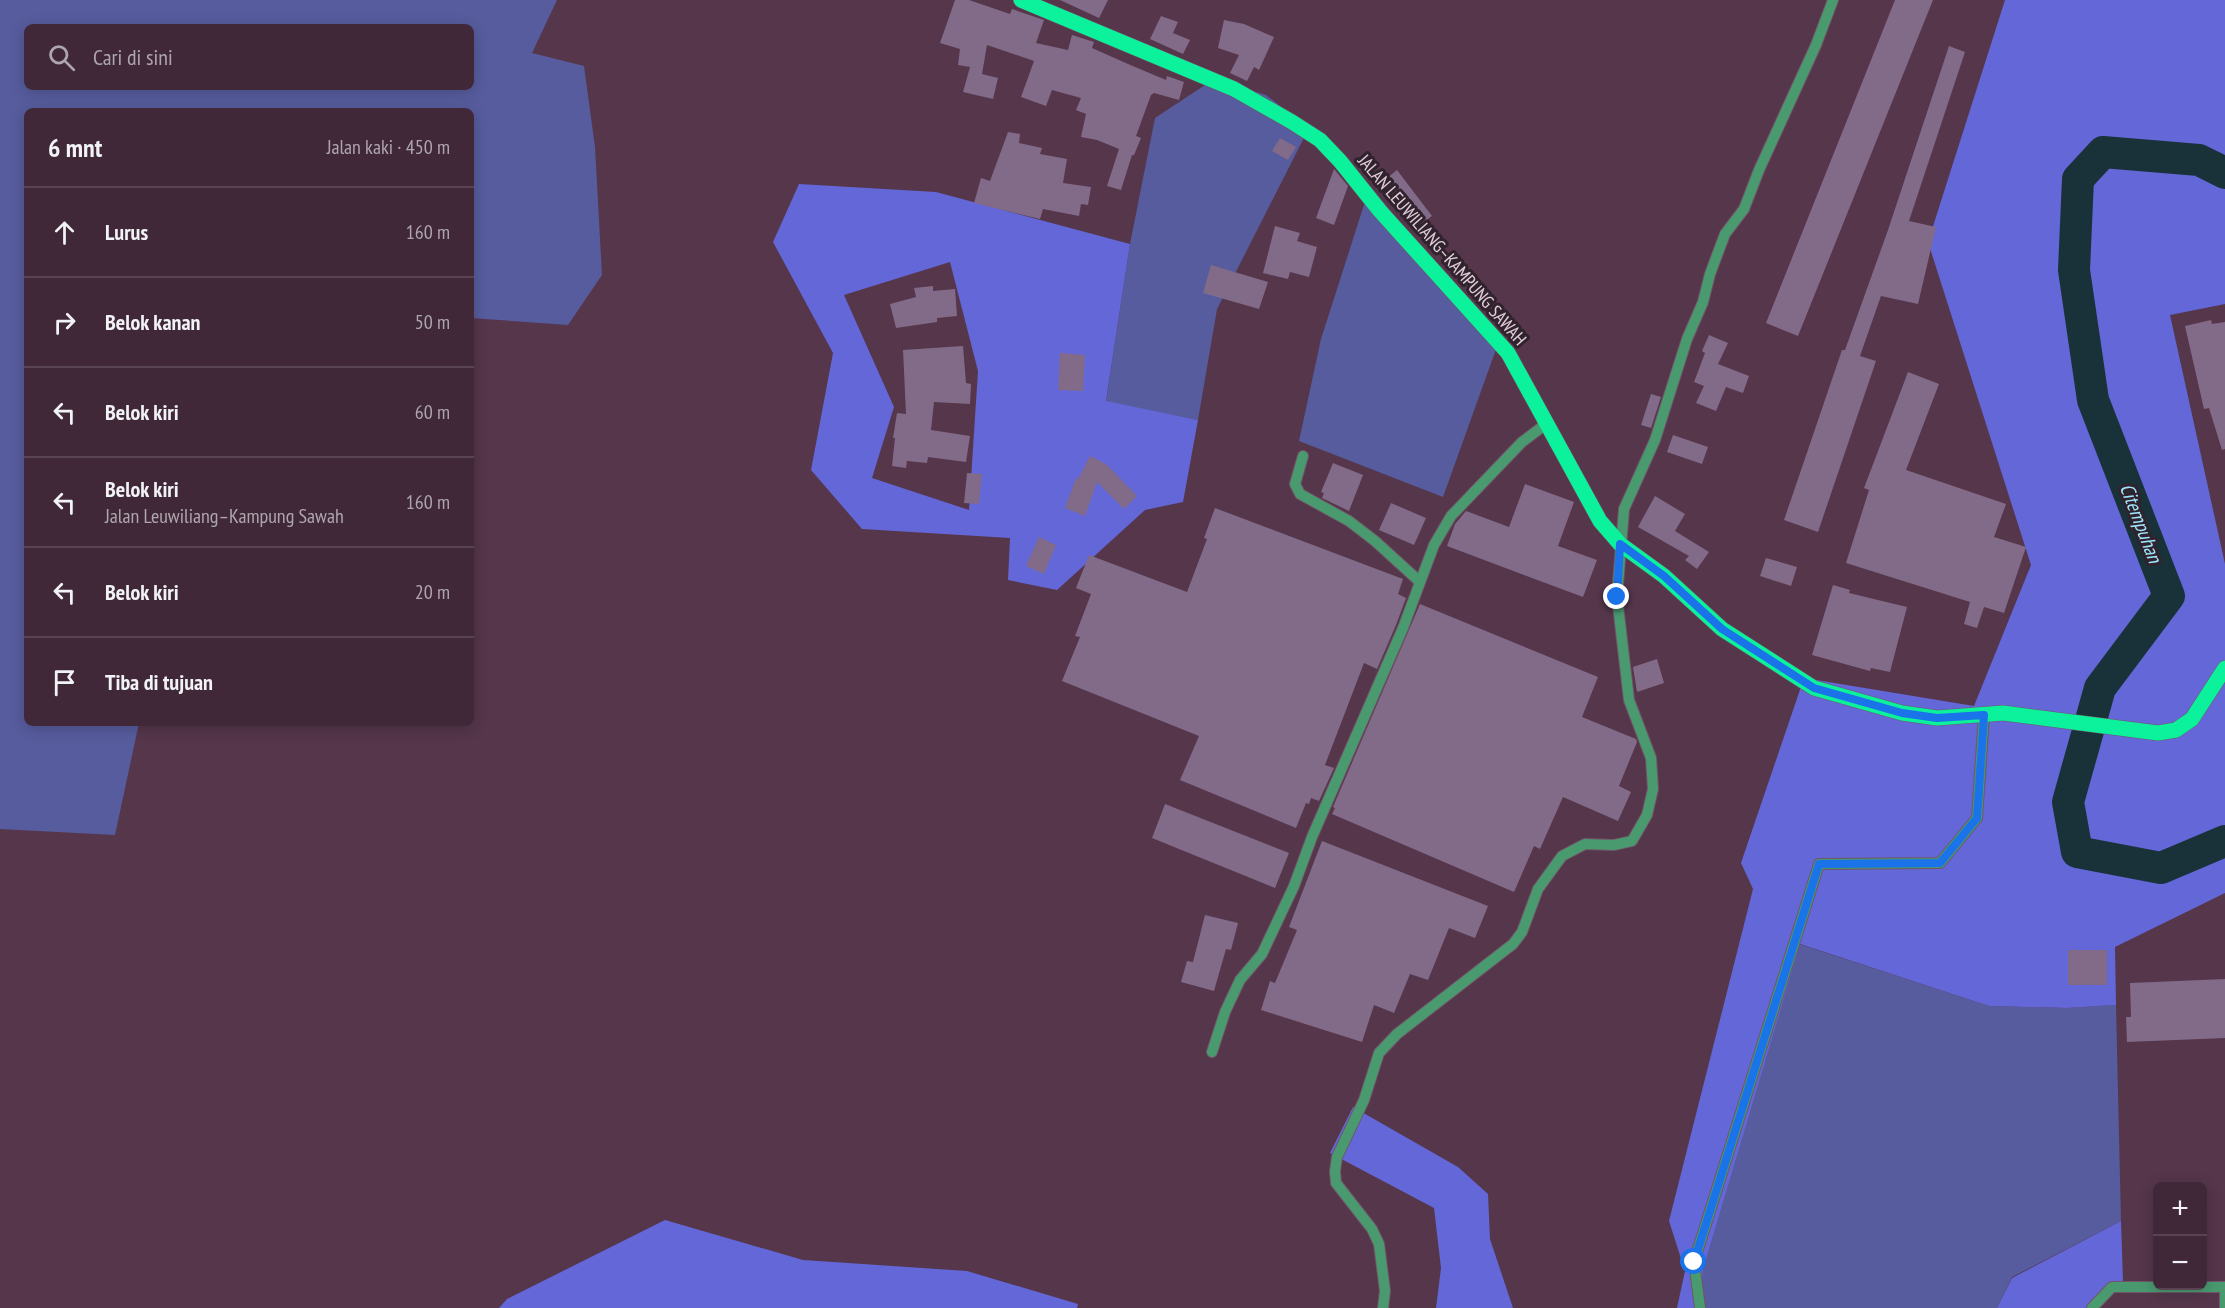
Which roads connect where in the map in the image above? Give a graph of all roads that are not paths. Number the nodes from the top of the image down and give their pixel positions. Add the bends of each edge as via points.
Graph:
1 (1021, 0) edge
2 (1833, 0) edge
3 (1546, 424) junction
4 (1303, 456) dead end
5 (1620, 544) junction
6 (1420, 582) junction
7 (2225, 668) edge
8 (1984, 715) junction
9 (1212, 1052) dead end
10 (2225, 1287) edge
11 (1383, 1308) edge
12 (1700, 1308) edge
13 (2092, 1308) edge
14 (2224, 1308) edge

1 - 3 main road, JALAN LEUWILIANG–KAMPUNG SAWAH via 1234,89 1320,141 1508,353
2 - 5 street via 1744,209 1725,234 1655,440 1624,509
3 - 5 main road, JALAN LEUWILIANG–KAMPUNG SAWAH via 1600,521
3 - 6 street via 1522,442 1451,516 1434,545
4 - 6 street via 1295,484 1300,494 1349,521
5 - 8 main road, JALAN LEUWILIANG–KAMPUNG SAWAH via 1664,576 1722,629 1814,688 1902,713 1937,718
5 - 11 street via 1617,597 1629,700 1651,758 1653,789 1647,815 1632,841 1585,844 1562,856 1538,889 1522,932 1513,944 1397,1034 1379,1053 1364,1100 1337,1157 1335,1171 1336,1183 1379,1244 1385,1291
6 - 9 street via 1294,886 1262,954 1240,980
7 - 8 main road, JALAN LEUWILIANG–KAMPUNG SAWAH via 2192,719 2176,730 2158,733 2003,713
8 - 12 street via 1977,818 1940,863 1819,864 1694,1262
10 - 13 street via 2112,1287
10 - 14 street

